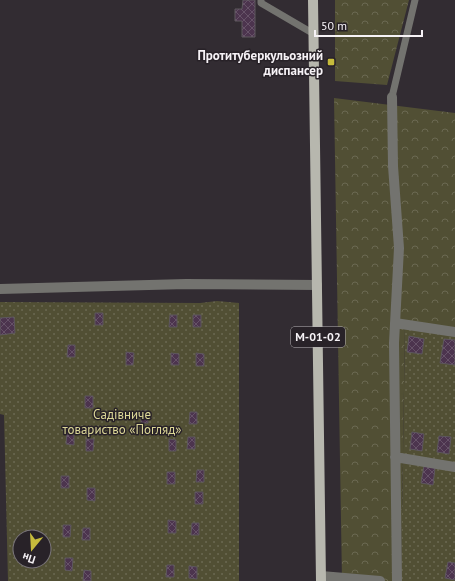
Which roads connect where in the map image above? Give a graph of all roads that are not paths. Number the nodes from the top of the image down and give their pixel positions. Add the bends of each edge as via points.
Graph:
1 (261, 0) edge
2 (313, 0) edge
3 (415, 0) edge
4 (314, 34) junction
5 (392, 97) joint
6 (317, 285) junction
7 (0, 289) edge
8 (395, 323) junction
9 (455, 332) edge
10 (395, 457) junction
11 (455, 467) edge
12 (321, 578) edge
13 (380, 581) edge
14 (397, 581) edge

1 - 4 lane via 261,3
2 - 4 main road, М-01-02
3 - 5 lane
4 - 6 main road, М-01-02
5 - 8 street via 393,166 399,248
6 - 7 street via 186,284
6 - 12 main road, М-01-02
8 - 9 street
8 - 10 street
10 - 11 street
10 - 14 street
12 - 13 street

